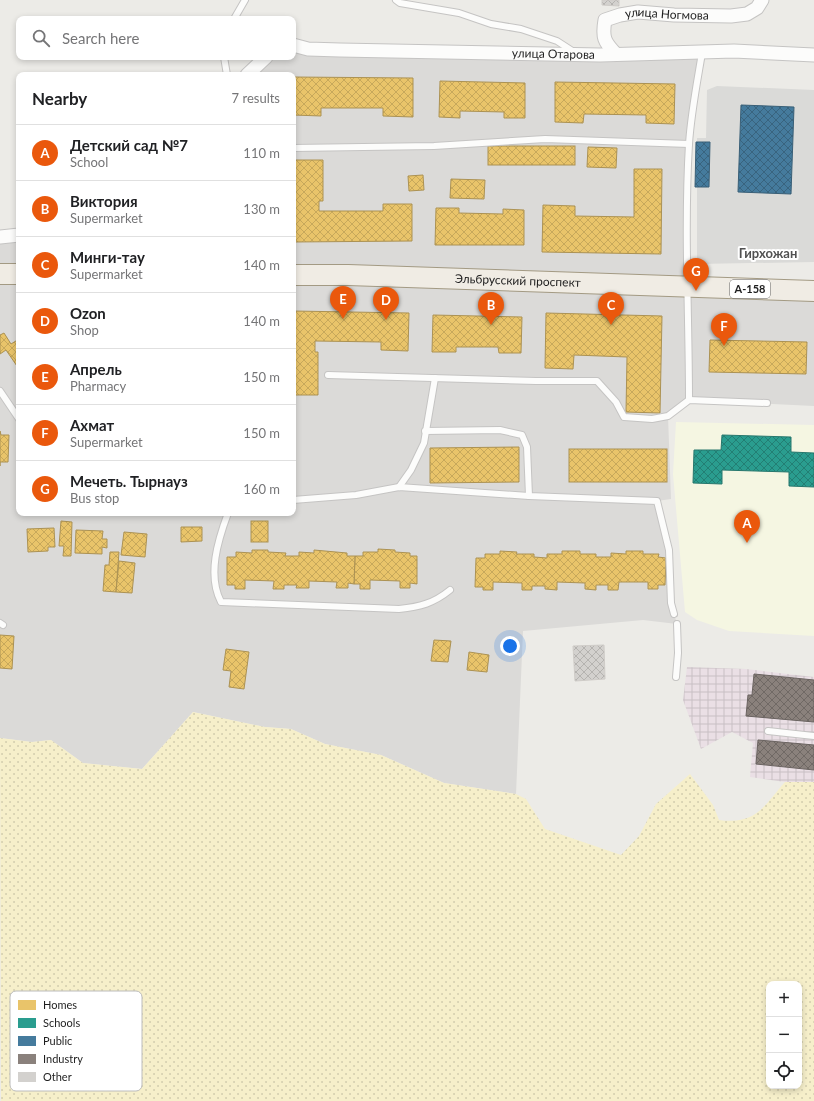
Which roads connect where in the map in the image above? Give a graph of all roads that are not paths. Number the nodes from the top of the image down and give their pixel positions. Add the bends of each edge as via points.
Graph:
1 (245, 0) edge
2 (396, 0) edge
3 (762, 0) edge
4 (236, 16) edge
5 (296, 46) edge
6 (702, 53) junction
7 (616, 54) junction
8 (579, 55) junction
9 (814, 55) edge
10 (225, 60) edge
11 (263, 60) edge
12 (227, 72) edge
13 (250, 72) edge
14 (689, 144) junction
15 (296, 148) edge
16 (16, 236) edge
17 (0, 237) edge
18 (0, 274) edge
19 (16, 274) edge
20 (296, 274) edge
21 (687, 287) junction
22 (814, 291) edge
23 (328, 375) dead end
24 (435, 378) junction
25 (0, 391) edge
26 (689, 400) junction
27 (767, 403) dead end
28 (16, 415) edge
29 (425, 431) junction
30 (399, 487) junction
31 (529, 496) junction
32 (296, 500) edge
33 (227, 516) edge
34 (450, 590) dead end
35 (674, 614) dead end
36 (677, 624) dead end
37 (676, 677) dead end
38 (768, 731) dead end
39 (814, 736) edge

1 - 4 lane
2 - 8 lane via 400,3 459,12 492,24 521,29 557,41
3 - 7 street, улица Ногмова via 757,8 747,14 638,12 606,20 603,34 608,46
5 - 8 street, улица Отарова via 308,49
6 - 7 street, улица Отарова
6 - 9 street, улица Отарова via 734,51
6 - 14 lane
7 - 8 street, улица Отарова
10 - 12 lane
11 - 13 street
14 - 15 lane via 545,139 434,146
14 - 21 lane
16 - 17 street
18 - 19 main road
20 - 21 main road, Эльбрусский проспект / А-158
21 - 22 main road, Эльбрусский проспект / А-158
21 - 26 lane
23 - 24 lane
24 - 26 lane via 597,381 616,402 624,417 652,419 668,416
24 - 29 lane
25 - 28 lane
26 - 27 lane
29 - 30 lane via 424,443 411,470
29 - 31 lane via 500,430 522,435 528,447
30 - 31 lane
30 - 32 lane via 356,495
31 - 35 lane via 657,501 669,550 671,603
33 - 34 lane via 216,551 215,592 221,602 399,609 421,607 439,599
36 - 37 lane
38 - 39 lane

